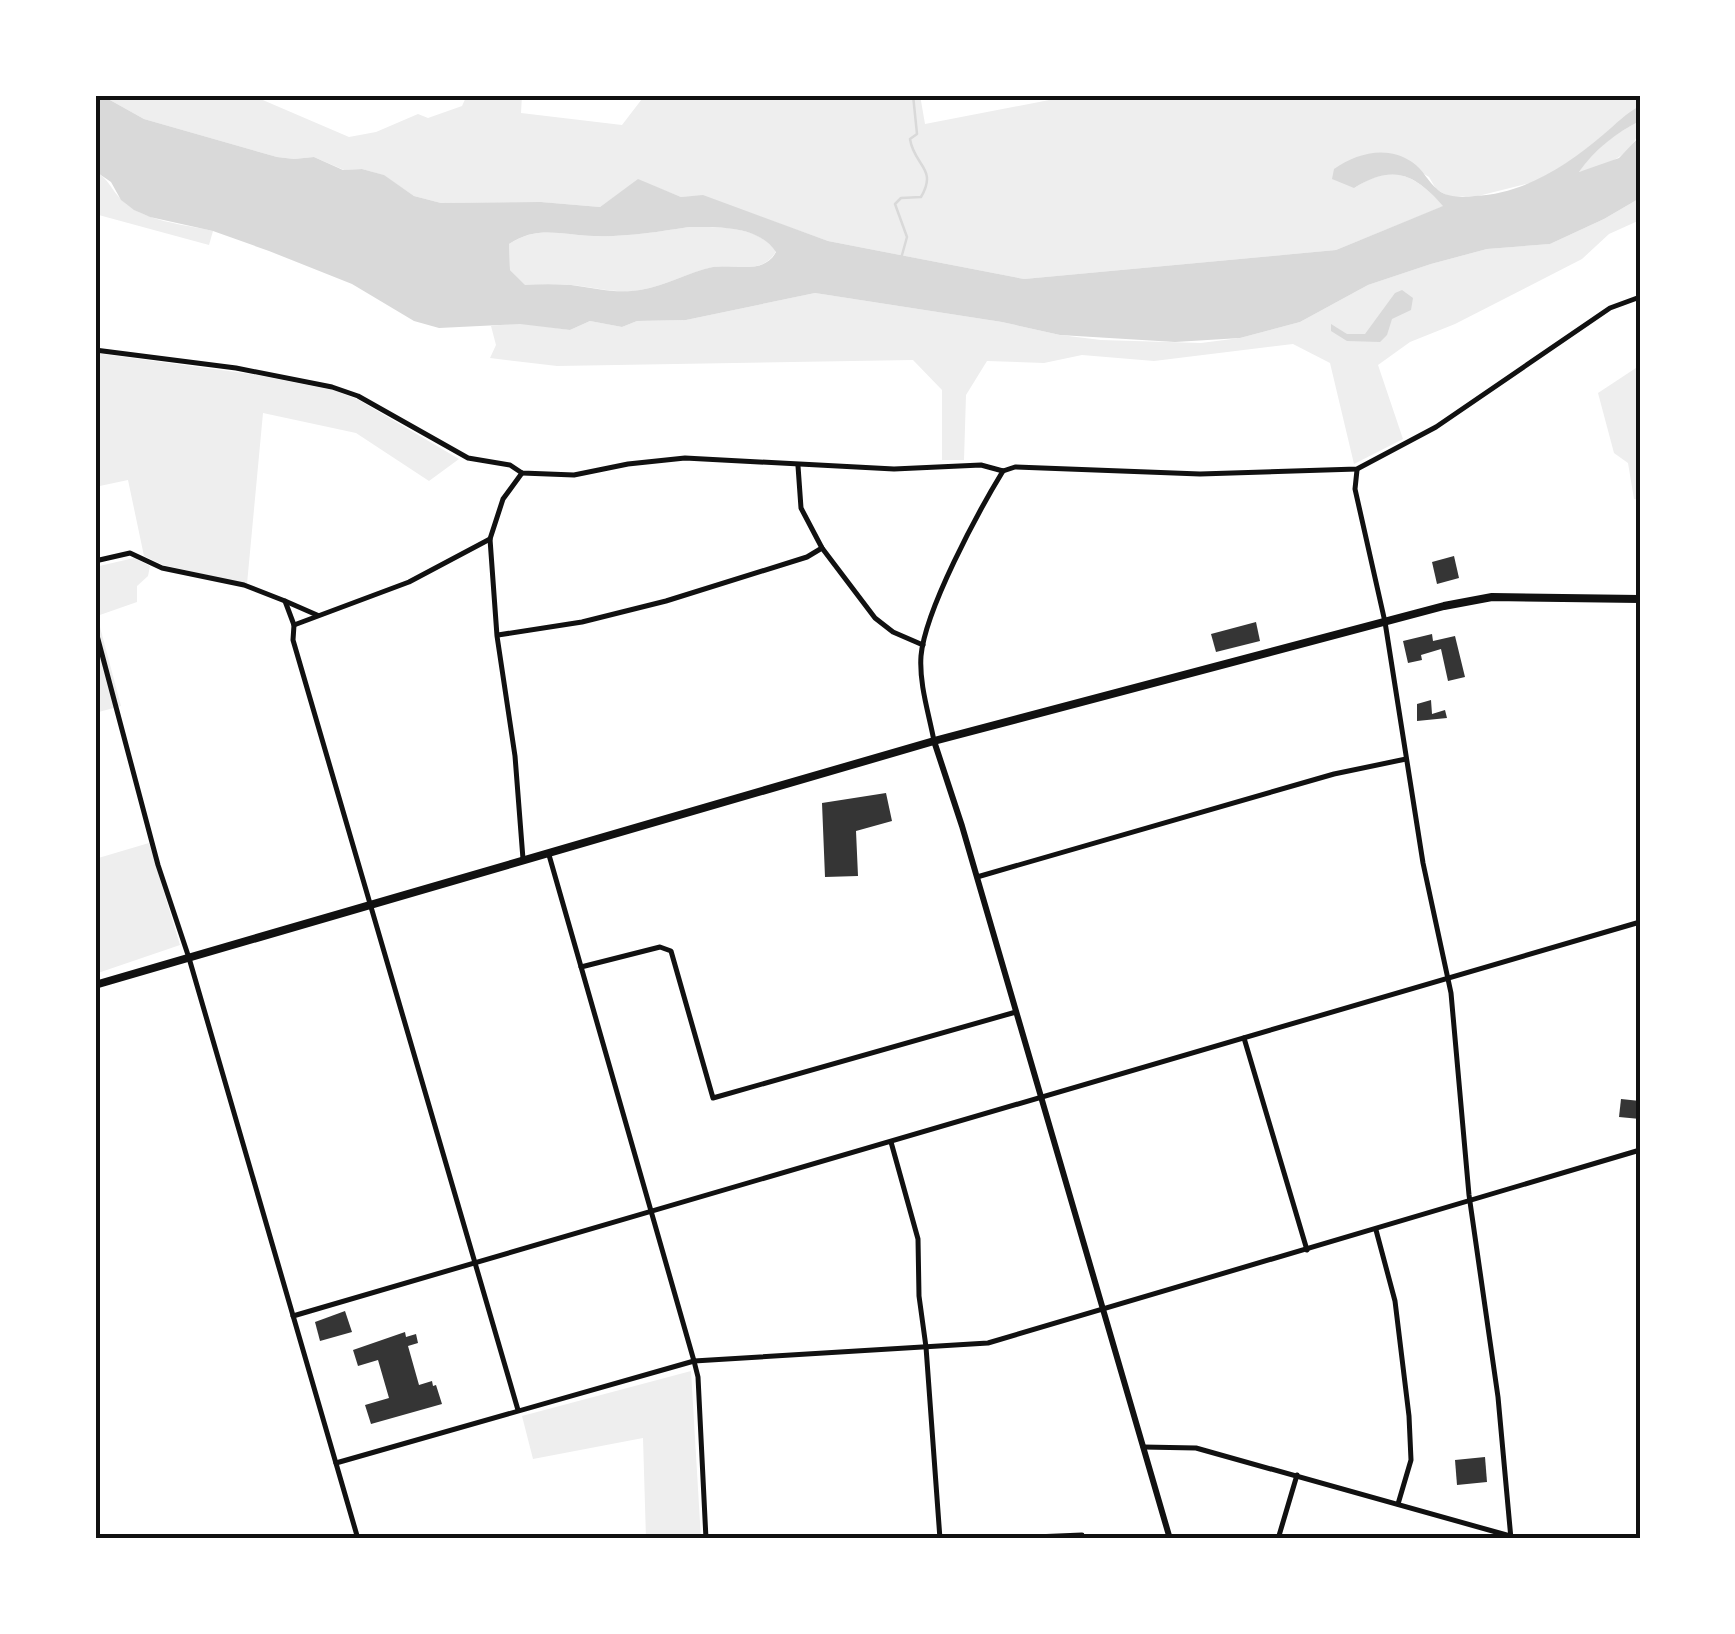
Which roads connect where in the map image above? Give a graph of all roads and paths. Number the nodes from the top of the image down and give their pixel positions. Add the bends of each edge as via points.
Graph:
1 (1640, 297) edge
2 (95, 350) edge
3 (798, 466) junction
4 (1357, 469) junction
5 (1003, 471) junction
6 (522, 472) junction
7 (490, 539) junction
8 (822, 548) junction
9 (95, 561) edge
10 (1640, 599) edge
11 (284, 602) junction
12 (317, 615) junction
13 (1385, 622) junction
14 (294, 625) junction
15 (95, 628) edge
16 (497, 636) junction
17 (923, 645) junction
18 (934, 741) junction
19 (1406, 759) junction
20 (548, 855) junction
21 (523, 862) junction
22 (977, 878) junction
23 (372, 905) junction
24 (1640, 922) edge
25 (189, 958) junction
26 (582, 967) junction
27 (1448, 978) junction
28 (95, 986) edge
29 (1016, 1012) junction
30 (1244, 1038) junction
31 (1040, 1098) junction
32 (892, 1142) junction
33 (1640, 1150) edge
34 (1471, 1202) junction
35 (652, 1211) junction
36 (1376, 1230) junction
37 (1308, 1250) junction
38 (474, 1263) junction
39 (1103, 1309) junction
40 (293, 1316) junction
41 (926, 1347) junction
42 (694, 1361) junction
43 (518, 1410) junction
44 (1143, 1447) junction
45 (336, 1463) junction
46 (1297, 1476) junction
47 (1398, 1504) junction
48 (1082, 1535) dead end
49 (1511, 1538) edge
50 (358, 1539) edge
51 (706, 1539) edge
52 (940, 1539) edge
53 (984, 1539) edge
54 (1170, 1539) edge
55 (1278, 1539) edge
56 (1521, 1539) edge

1 - 4 street via 1610,308 1436,427
2 - 6 street via 332,386 468,458
3 - 5 street via 980,465
3 - 6 street via 686,458 574,475
3 - 8 street via 801,508
4 - 5 street
4 - 13 street
5 - 17 street via 963,546
6 - 7 street via 503,499
7 - 12 street via 409,582
7 - 16 street
8 - 16 street via 666,600
8 - 17 street via 875,618
9 - 11 street via 130,552 162,568 244,585
10 - 13 main road via 1492,596
11 - 12 street
11 - 14 street
12 - 14 street
13 - 18 main road
13 - 19 street
14 - 23 street
15 - 25 street
16 - 21 street
17 - 18 street
18 - 20 main road
18 - 22 street
19 - 22 street
19 - 27 street
20 - 21 main road
20 - 26 street
21 - 23 main road
22 - 29 street
23 - 25 main road
23 - 38 street
24 - 27 street
25 - 28 main road
25 - 40 street
26 - 29 street via 660,947 671,952 713,1098
26 - 35 street
27 - 30 street
27 - 34 street
29 - 31 street
30 - 31 street
30 - 37 street
31 - 32 street
31 - 39 street
32 - 35 street
32 - 41 street via 918,1238
33 - 34 street
34 - 36 street
34 - 49 street
35 - 38 street
35 - 42 street
36 - 37 street
36 - 47 street via 1395,1301 1409,1416 1411,1460
37 - 39 street
38 - 40 street
38 - 43 street
39 - 41 street via 988,1343
39 - 44 street
40 - 45 street
41 - 42 street
41 - 52 street
42 - 43 street
42 - 51 street
43 - 45 street
44 - 46 street via 1196,1448
44 - 54 street
45 - 50 street
46 - 47 street
46 - 55 street
47 - 49 street
48 - 53 street
49 - 56 street

